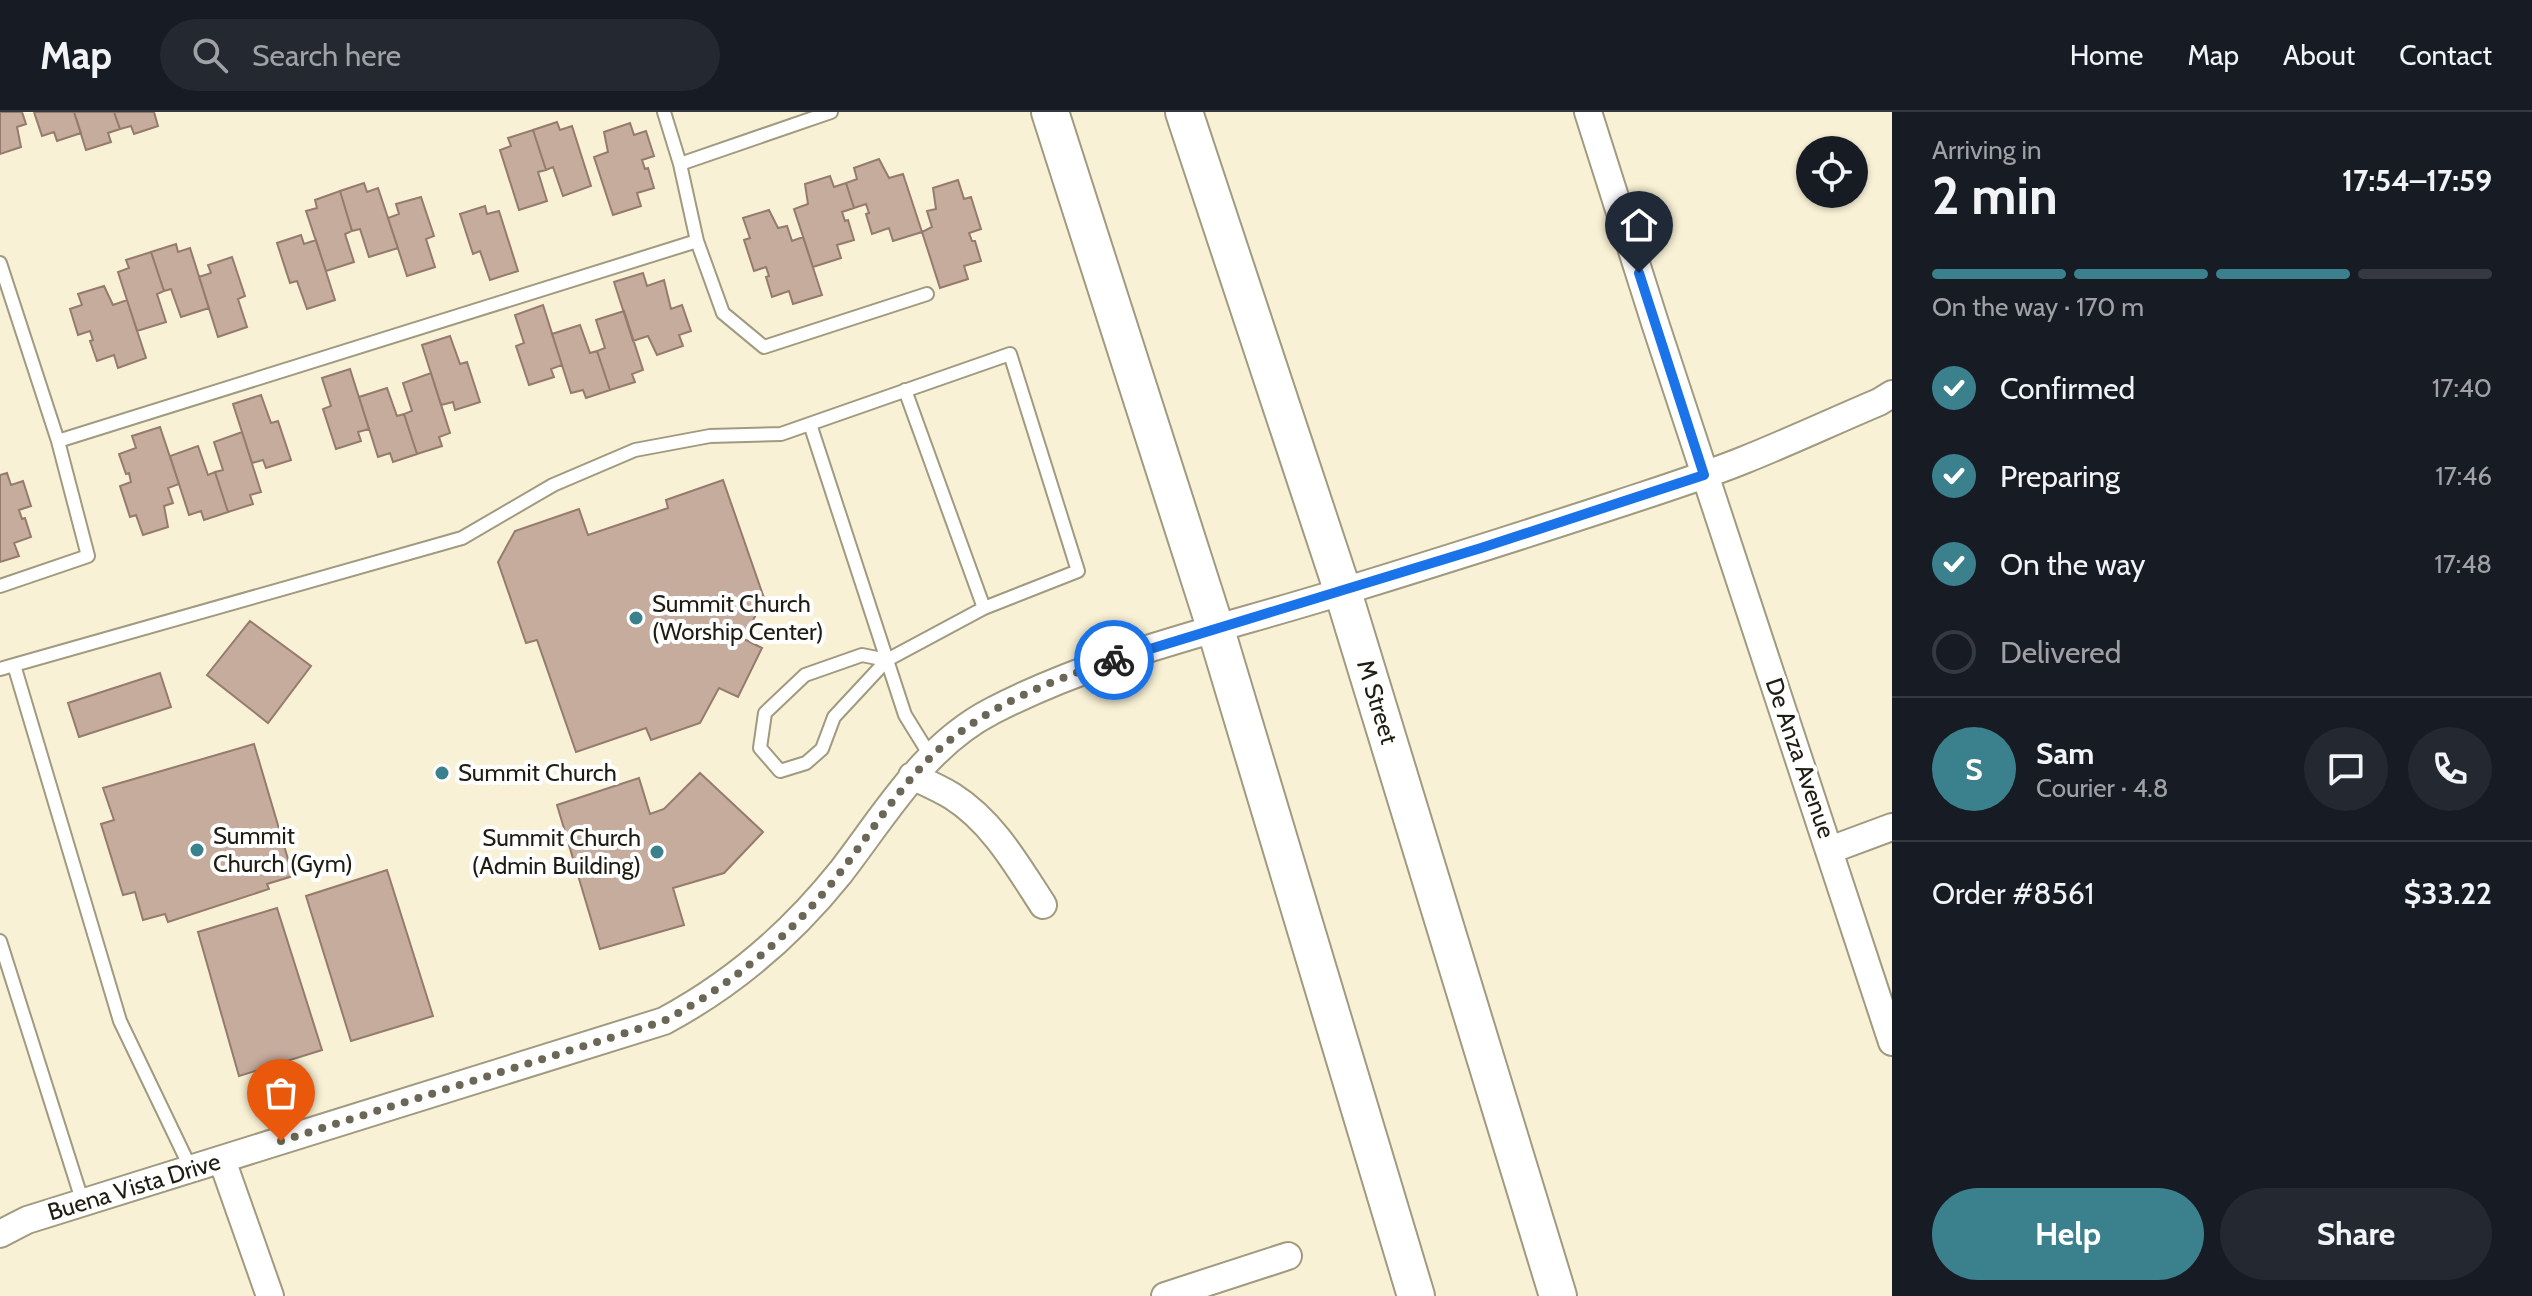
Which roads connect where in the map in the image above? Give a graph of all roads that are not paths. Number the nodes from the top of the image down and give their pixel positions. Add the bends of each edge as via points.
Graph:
1 (664, 112) edge
2 (831, 112) edge
3 (1050, 112) edge
4 (1184, 112) edge
5 (1588, 112) edge
6 (680, 164) junction
7 (697, 241) junction
8 (0, 263) edge
9 (927, 294) dead end
10 (905, 390) junction
11 (1892, 394) edge
12 (810, 424) junction
13 (58, 441) junction
14 (1704, 475) junction
15 (0, 586) edge
16 (1343, 592) junction
17 (984, 608) junction
18 (1216, 630) junction
19 (887, 660) junction
20 (14, 665) junction
21 (0, 669) edge
22 (931, 757) junction
23 (912, 776) junction
24 (1892, 827) edge
25 (1830, 850) junction
26 (1043, 905) dead end
27 (0, 941) edge
28 (1892, 1042) edge
29 (222, 1160) junction
30 (191, 1169) junction
31 (83, 1203) junction
32 (0, 1234) edge
33 (1288, 1256) dead end
34 (270, 1296) edge
35 (1165, 1296) edge
36 (1416, 1296) edge
37 (1558, 1296) edge

1 - 6 lane
2 - 6 lane
3 - 18 street
4 - 16 street, M Street
5 - 14 street, De Anza Avenue
6 - 7 lane
7 - 9 lane via 723,313 764,347
7 - 13 lane
8 - 13 lane
10 - 12 lane
10 - 17 lane
10 - 17 lane via 1010,354 1078,571
11 - 14 street, Buena Vista Drive
12 - 19 lane
12 - 20 lane via 781,434 710,436 635,450 553,485 462,538
13 - 15 lane via 88,556
14 - 16 street, Buena Vista Drive
14 - 25 street, De Anza Avenue
16 - 18 street, Buena Vista Drive
16 - 37 street, M Street
17 - 19 lane
18 - 22 street, Buena Vista Drive via 1037,690 988,713
18 - 36 street
19 - 19 lane via 862,655 805,675 765,713 760,748 780,771 806,763 822,749 834,717
19 - 22 lane via 905,715
20 - 21 lane
20 - 30 lane via 120,1021
22 - 23 street, Buena Vista Drive
23 - 26 street via 952,796 986,824
23 - 29 street, Buena Vista Drive via 790,930 700,1002 664,1021
24 - 25 street
25 - 28 street, De Anza Avenue
27 - 31 lane
29 - 30 street, Buena Vista Drive
29 - 34 street
30 - 31 street, Buena Vista Drive
31 - 32 street, Buena Vista Drive
33 - 35 street

